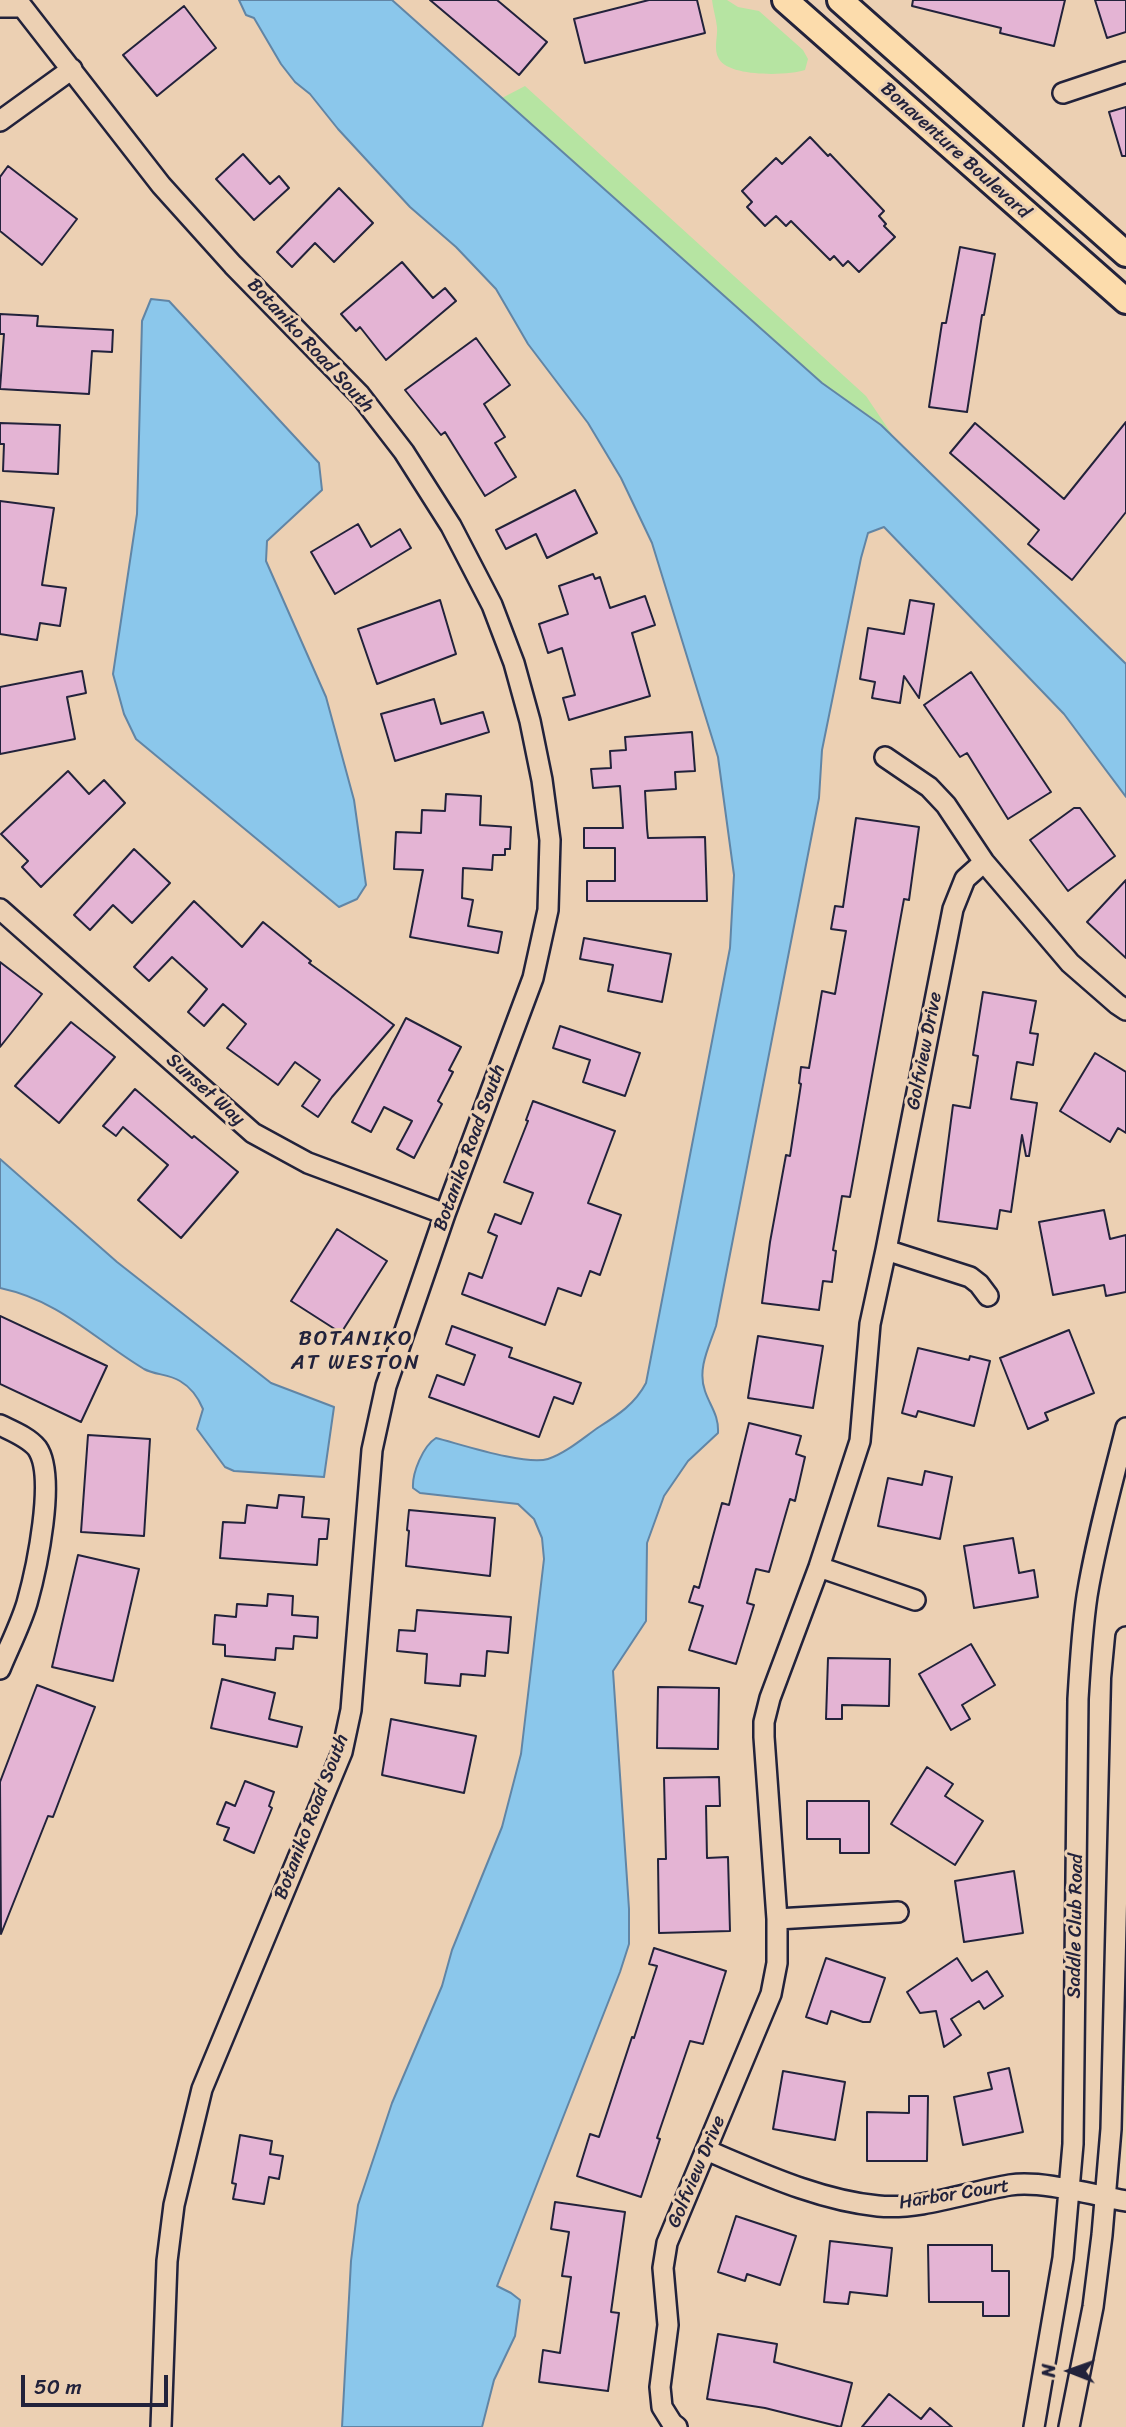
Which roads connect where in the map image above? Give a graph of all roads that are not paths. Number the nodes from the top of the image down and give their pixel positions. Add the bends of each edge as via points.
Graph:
1 (787, 0) edge
2 (840, 0) edge
3 (19, 3) edge
4 (0, 7) edge
5 (72, 69) junction
6 (1126, 72) edge
7 (1063, 93) dead end
8 (0, 121) edge
9 (1126, 254) edge
10 (1126, 301) edge
11 (885, 757) dead end
12 (984, 862) junction
13 (0, 909) edge
14 (1126, 1010) edge
15 (445, 1214) junction
16 (886, 1250) junction
17 (988, 1296) dead end
18 (0, 1425) edge
19 (1126, 1428) edge
20 (819, 1567) junction
21 (915, 1600) dead end
22 (1126, 1637) edge
23 (0, 1669) edge
24 (898, 1912) dead end
25 (777, 1919) junction
26 (706, 2150) junction
27 (1069, 2191) junction
28 (1106, 2197) junction
29 (1126, 2201) edge
30 (672, 2426) edge
31 (161, 2427) edge
32 (1034, 2427) edge
33 (1069, 2427) edge

1 - 10 main road, Bonaventure Boulevard
2 - 9 main road, Bonaventure Boulevard
3 - 4 street, Botaniko Road South
3 - 5 street, Botaniko Road South
5 - 8 street
5 - 15 street, Botaniko Road South via 161,184 360,395 404,453 452,526 492,605 514,663 542,780 550,840 548,911 533,978
6 - 7 street
11 - 12 street via 929,787 946,805
12 - 14 street via 1070,963
12 - 16 street, Golfview Drive via 965,879 953,909
13 - 15 street, Sunset Way via 253,1133 308,1164
15 - 31 street, Botaniko Road South via 386,1386 372,1450 351,1710 341,1752 202,2089 174,2205 167,2261
16 - 17 street via 970,1276
16 - 20 street, Golfview Drive via 870,1324 860,1441
18 - 23 street via 37,1449 45,1480 31,1585
19 - 27 street, Saddle Club Road via 1096,1549 1081,1648
20 - 21 street
20 - 25 street, Golfview Drive via 764,1722
22 - 28 street
24 - 25 street
25 - 26 street, Golfview Drive via 777,1964 771,1994
26 - 27 street, Harbor Court via 829,2197 880,2206 919,2204 1012,2185
26 - 30 street, Golfview Drive via 667,2243 663,2268 668,2325 660,2387 662,2407
27 - 28 street, Harbor Court
27 - 32 street, Saddle Club Road via 1063,2258
28 - 29 street, Harbor Court
28 - 33 street via 1093,2307

